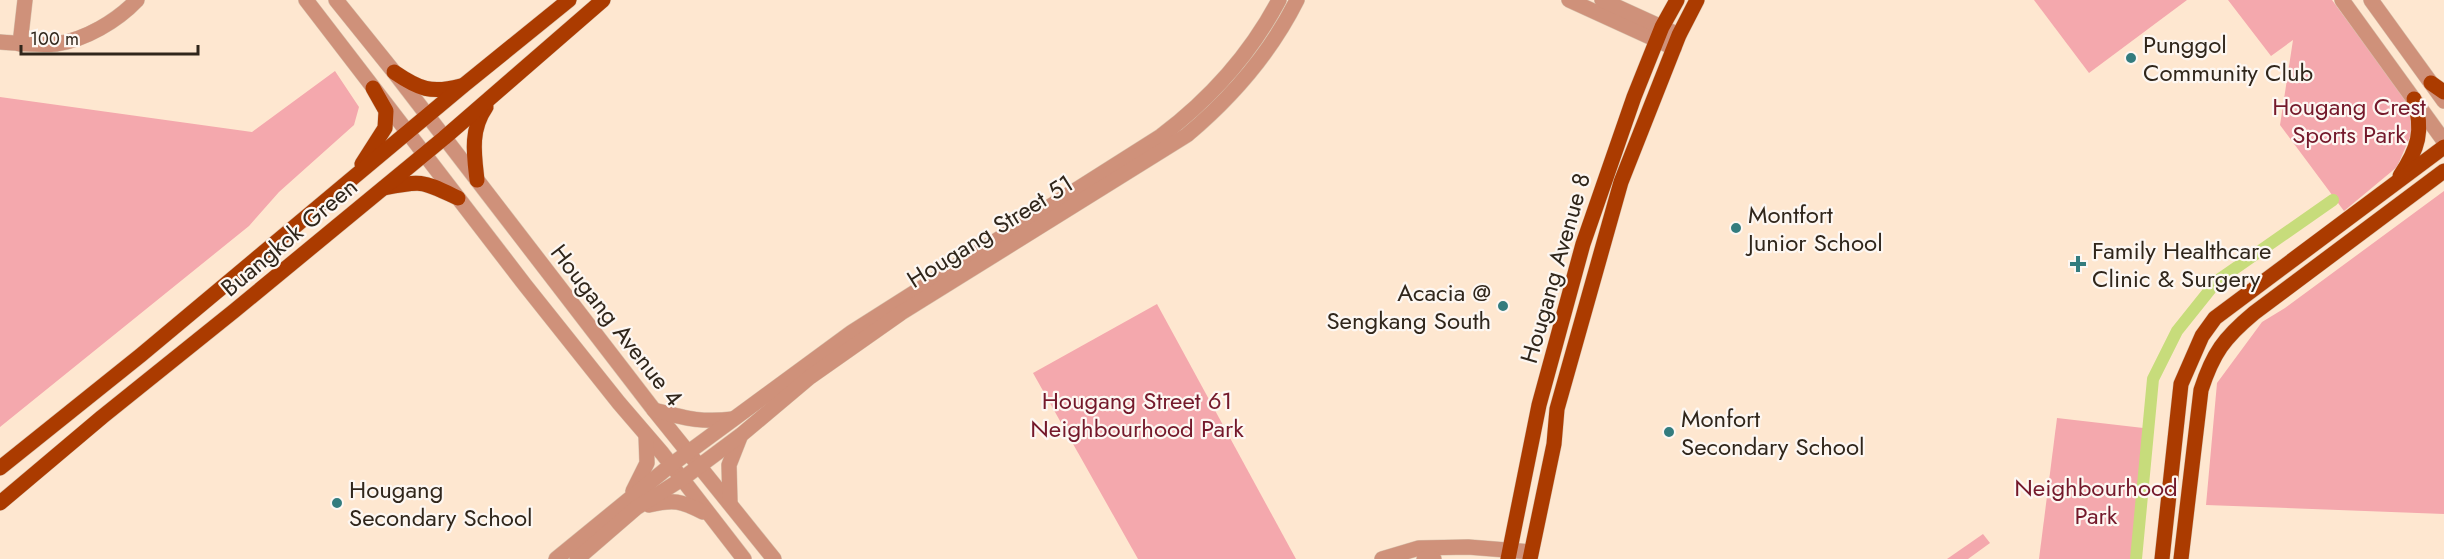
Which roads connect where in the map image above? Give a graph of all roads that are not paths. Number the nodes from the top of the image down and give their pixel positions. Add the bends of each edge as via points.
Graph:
1 (26, 0) edge
2 (137, 0) edge
3 (306, 0) edge
4 (336, 0) edge
5 (570, 0) edge
6 (603, 0) edge
7 (1279, 0) edge
8 (1297, 0) edge
9 (1569, 0) edge
10 (1602, 0) edge
11 (1677, 0) edge
12 (1697, 0) edge
13 (2342, 0) edge
14 (2371, 0) edge
15 (1659, 33) junction
16 (1677, 41) junction
17 (0, 42) edge
18 (20, 44) junction
19 (394, 72) junction
20 (464, 85) junction
21 (2438, 87) edge
22 (373, 88) junction
23 (495, 95) junction
24 (2414, 99) junction
25 (2444, 101) edge
26 (427, 117) junction
27 (407, 133) junction
28 (444, 138) junction
29 (2444, 141) edge
30 (2444, 147) edge
31 (424, 154) junction
32 (2444, 171) edge
33 (477, 180) junction
34 (348, 183) junction
35 (2390, 187) junction
36 (381, 189) junction
37 (458, 198) junction
38 (654, 410) junction
39 (735, 419) junction
40 (646, 435) junction
41 (741, 435) junction
42 (19, 452) junction
43 (689, 452) junction
44 (0, 458) edge
45 (671, 465) junction
46 (700, 465) junction
47 (0, 468) edge
48 (682, 479) junction
49 (12, 493) junction
50 (0, 503) edge
51 (730, 503) junction
52 (631, 504) junction
53 (0, 515) edge
54 (711, 516) junction
55 (1508, 555) edge
56 (1531, 555) edge
57 (556, 559) edge
58 (577, 559) edge
59 (744, 559) edge
60 (774, 559) edge
61 (1382, 559) edge
62 (1424, 559) edge
63 (1434, 559) edge
64 (2162, 559) edge
65 (2181, 559) edge

1 - 18 street
2 - 18 street via 118,17 82,36 56,44
3 - 22 street, Hougang Avenue 4
4 - 19 street, Hougang Avenue 4
5 - 20 main road, Buangkok Green
6 - 23 main road, Buangkok Green
7 - 39 street, Hougang Street 51 via 1244,56 1190,113 1161,136 852,332
8 - 41 street, Hougang Street 51 via 1270,46 1216,108 1186,135 892,318 810,377
9 - 15 street
10 - 15 street
11 - 15 main road, Hougang Avenue 8
12 - 16 main road, Hougang Avenue 8
13 - 24 street
14 - 21 street
15 - 16 street
15 - 55 main road, Hougang Avenue 8 via 1612,154 1583,244 1539,405
16 - 56 main road, Hougang Avenue 8 via 1621,182 1557,409 1554,444
17 - 18 street
19 - 20 main road via 424,90 444,91
19 - 26 street, Hougang Avenue 4
20 - 26 main road, Buangkok Green
21 - 25 street
22 - 27 street, Hougang Avenue 4
22 - 34 main road via 386,111 385,128
23 - 28 main road, Buangkok Green
23 - 33 main road via 479,118 473,141
24 - 29 street
24 - 35 main road via 2420,118 2418,140
26 - 27 main road, Buangkok Green
26 - 28 street, Hougang Avenue 4
27 - 31 street, Hougang Avenue 4
27 - 34 main road, Buangkok Green
28 - 31 main road, Buangkok Green
28 - 33 street, Hougang Avenue 4
30 - 35 main road
31 - 36 main road, Buangkok Green
31 - 37 street, Hougang Avenue 4
32 - 65 main road via 2254,313 2229,333 2219,347 2201,390
33 - 38 street, Hougang Avenue 4
34 - 42 main road, Buangkok Green
35 - 64 main road via 2216,318 2202,336 2181,384
36 - 37 main road via 426,183
36 - 49 main road, Buangkok Green
37 - 40 street, Hougang Avenue 4
38 - 39 street via 695,421
38 - 43 street, Hougang Avenue 4
39 - 43 street, Hougang Street 51
40 - 45 street, Hougang Avenue 4
40 - 52 street via 647,463
41 - 46 street, Hougang Street 51
41 - 51 street via 729,465
42 - 44 main road
42 - 47 main road, Buangkok Green
43 - 45 street, Hougang Street 51
43 - 46 street, Hougang Avenue 4
45 - 48 street, Hougang Avenue 4
45 - 52 street, Hougang Street 51
46 - 48 street, Hougang Street 51
46 - 51 street, Hougang Avenue 4
48 - 52 street, Hougang Street 51
48 - 54 street, Hougang Avenue 4
49 - 50 main road, Buangkok Green
49 - 53 main road
51 - 60 street, Hougang Avenue 4
52 - 54 street via 677,501
52 - 57 street
52 - 58 street
54 - 59 street, Hougang Avenue 4
55 - 56 street
55 - 61 street via 1468,547 1419,548
62 - 63 street

